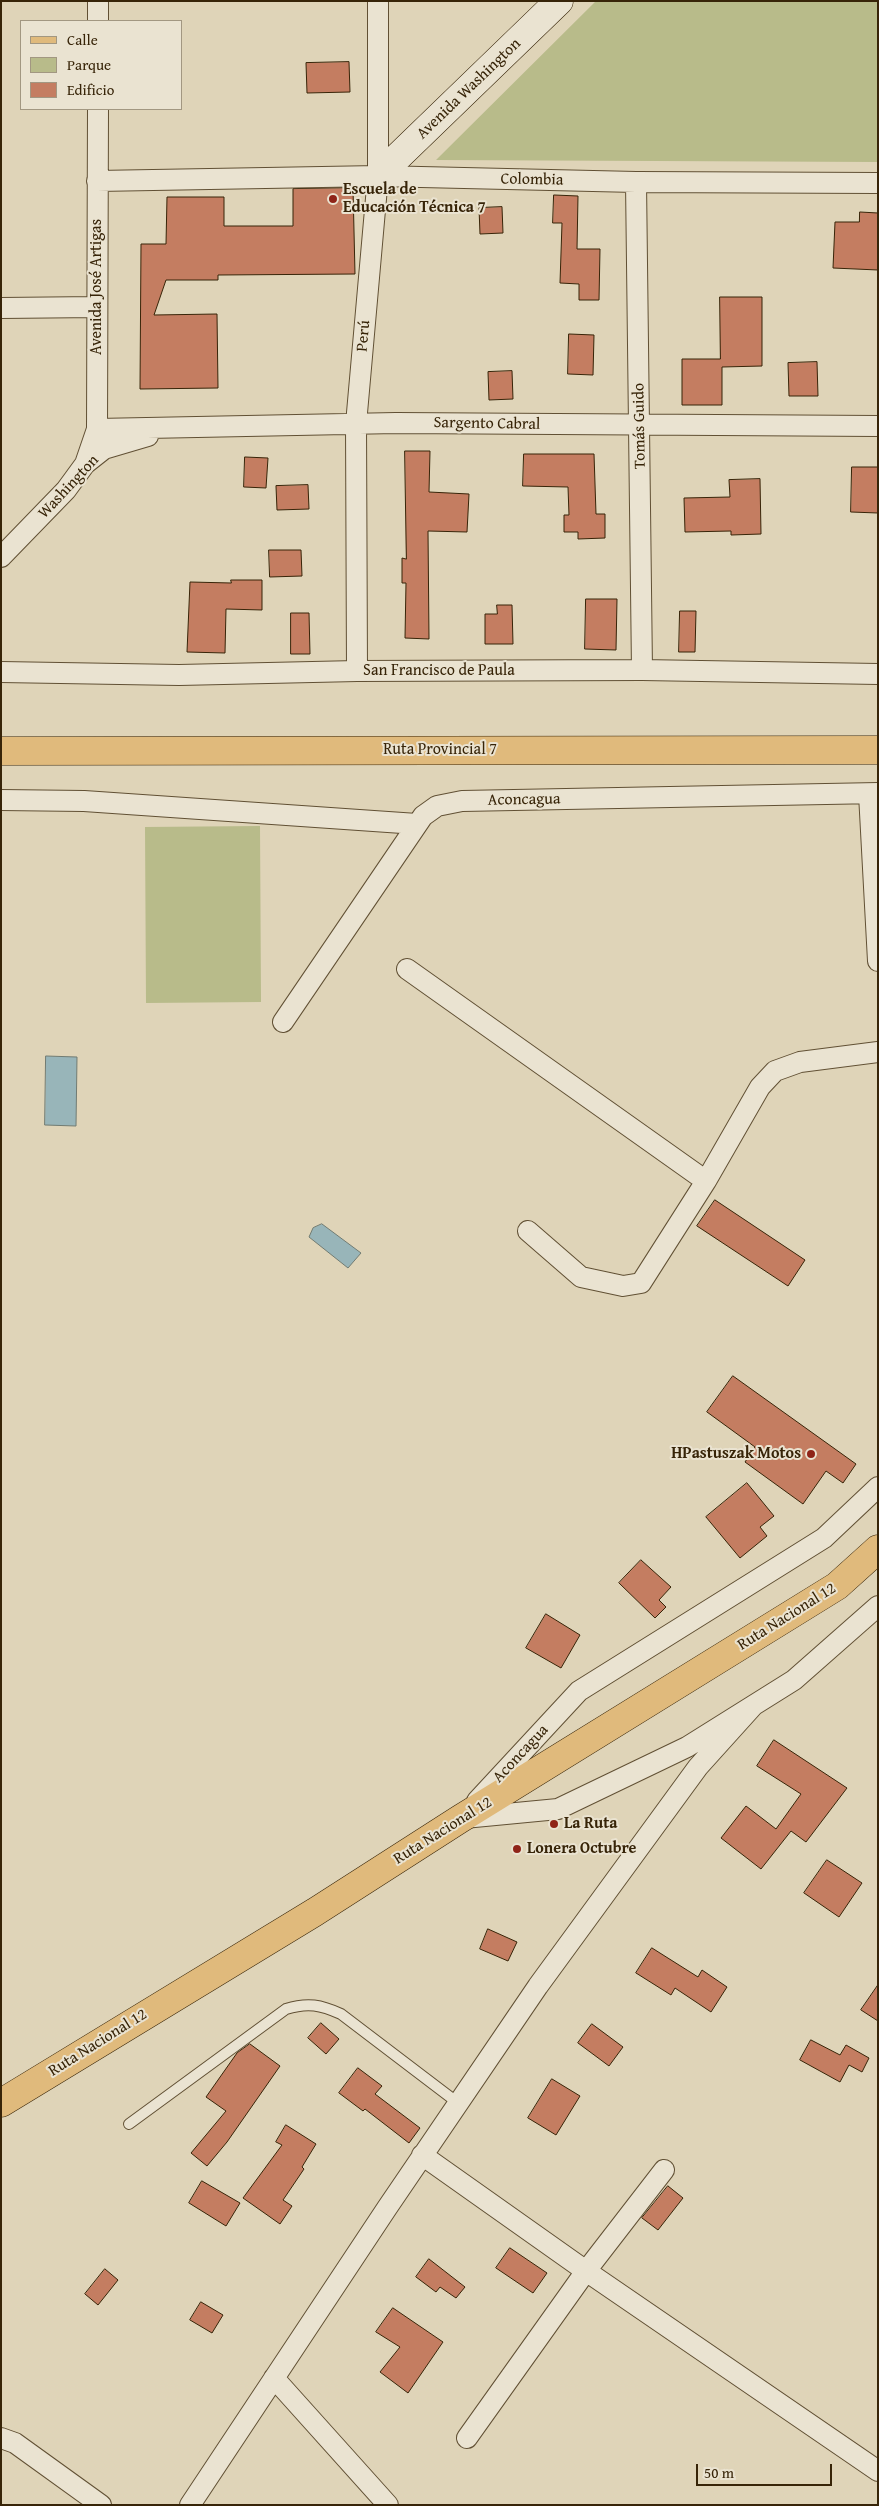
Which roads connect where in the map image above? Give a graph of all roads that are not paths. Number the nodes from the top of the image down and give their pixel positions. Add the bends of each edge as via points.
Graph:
1 (98, 1) edge
2 (378, 1) edge
3 (560, 1) edge
4 (98, 20) edge
5 (98, 110) edge
6 (378, 176) junction
7 (97, 182) junction
8 (636, 182) junction
9 (878, 182) edge
10 (97, 307) junction
11 (1, 308) edge
12 (356, 424) junction
13 (640, 425) junction
14 (878, 426) edge
15 (97, 429) junction
16 (177, 429) junction
17 (85, 464) junction
18 (1, 557) edge
19 (642, 670) junction
20 (356, 671) junction
21 (1, 672) edge
22 (878, 674) edge
23 (878, 750) edge
24 (1, 751) edge
25 (874, 794) edge
26 (1, 800) edge
27 (417, 824) junction
28 (878, 960) edge
29 (407, 969) dead end
30 (283, 1022) dead end
31 (878, 1052) edge
32 (706, 1182) junction
33 (528, 1230) dead end
34 (878, 1487) edge
35 (878, 1549) edge
36 (878, 1606) edge
37 (753, 1706) junction
38 (460, 1819) junction
39 (1, 2103) edge
40 (458, 2103) junction
41 (129, 2124) dead end
42 (422, 2155) junction
43 (664, 2170) dead end
44 (586, 2271) junction
45 (274, 2378) junction
46 (1, 2438) edge
47 (467, 2438) dead end
48 (878, 2472) edge
49 (101, 2505) edge
50 (190, 2505) edge
51 (388, 2505) edge

1 - 4 street
2 - 6 street, Perú
3 - 6 main road, Avenida Washington
5 - 7 street, Avenida José Artigas
6 - 7 street, Colombia
6 - 8 street, Colombia
6 - 12 street, Perú
7 - 10 street, Avenida José Artigas
8 - 9 street, Colombia
8 - 13 street, Tomás Guido
10 - 11 street
10 - 15 street, Avenida José Artigas
12 - 13 street, Sargento Cabral
12 - 16 street, Sargento Cabral
12 - 20 street, Perú
13 - 14 street, Sargento Cabral
13 - 19 street, Tomás Guido
15 - 16 street, Sargento Cabral
15 - 17 street, Avenida José Artigas
16 - 17 street, Washington via 104,449
17 - 18 street, Washington via 66,490
19 - 20 street, San Francisco de Paula
19 - 22 street, San Francisco de Paula
20 - 21 street, San Francisco de Paula via 179,675
23 - 24 main road, Ruta Provincial 7
25 - 27 street, Aconcagua via 462,801 437,806
25 - 28 street
26 - 27 street via 84,801
27 - 30 street, Aconcagua
29 - 32 street
31 - 32 street via 800,1062 775,1071 760,1087
32 - 33 street via 641,1283 623,1286 581,1277
34 - 38 street, Aconcagua via 824,1538 579,1691
35 - 38 main road, Ruta Nacional 12 via 837,1586
36 - 37 street via 794,1680
37 - 38 street via 687,1747 558,1809
37 - 40 street via 698,1766 538,1986
38 - 39 main road, Ruta Nacional 12 via 315,1912
40 - 41 lane via 341,2014 326,2007 302,2004 286,2009
40 - 42 street
42 - 44 street
42 - 45 street
43 - 44 street
44 - 47 street
44 - 48 street
45 - 50 street
45 - 51 street
46 - 49 street via 15,2442

